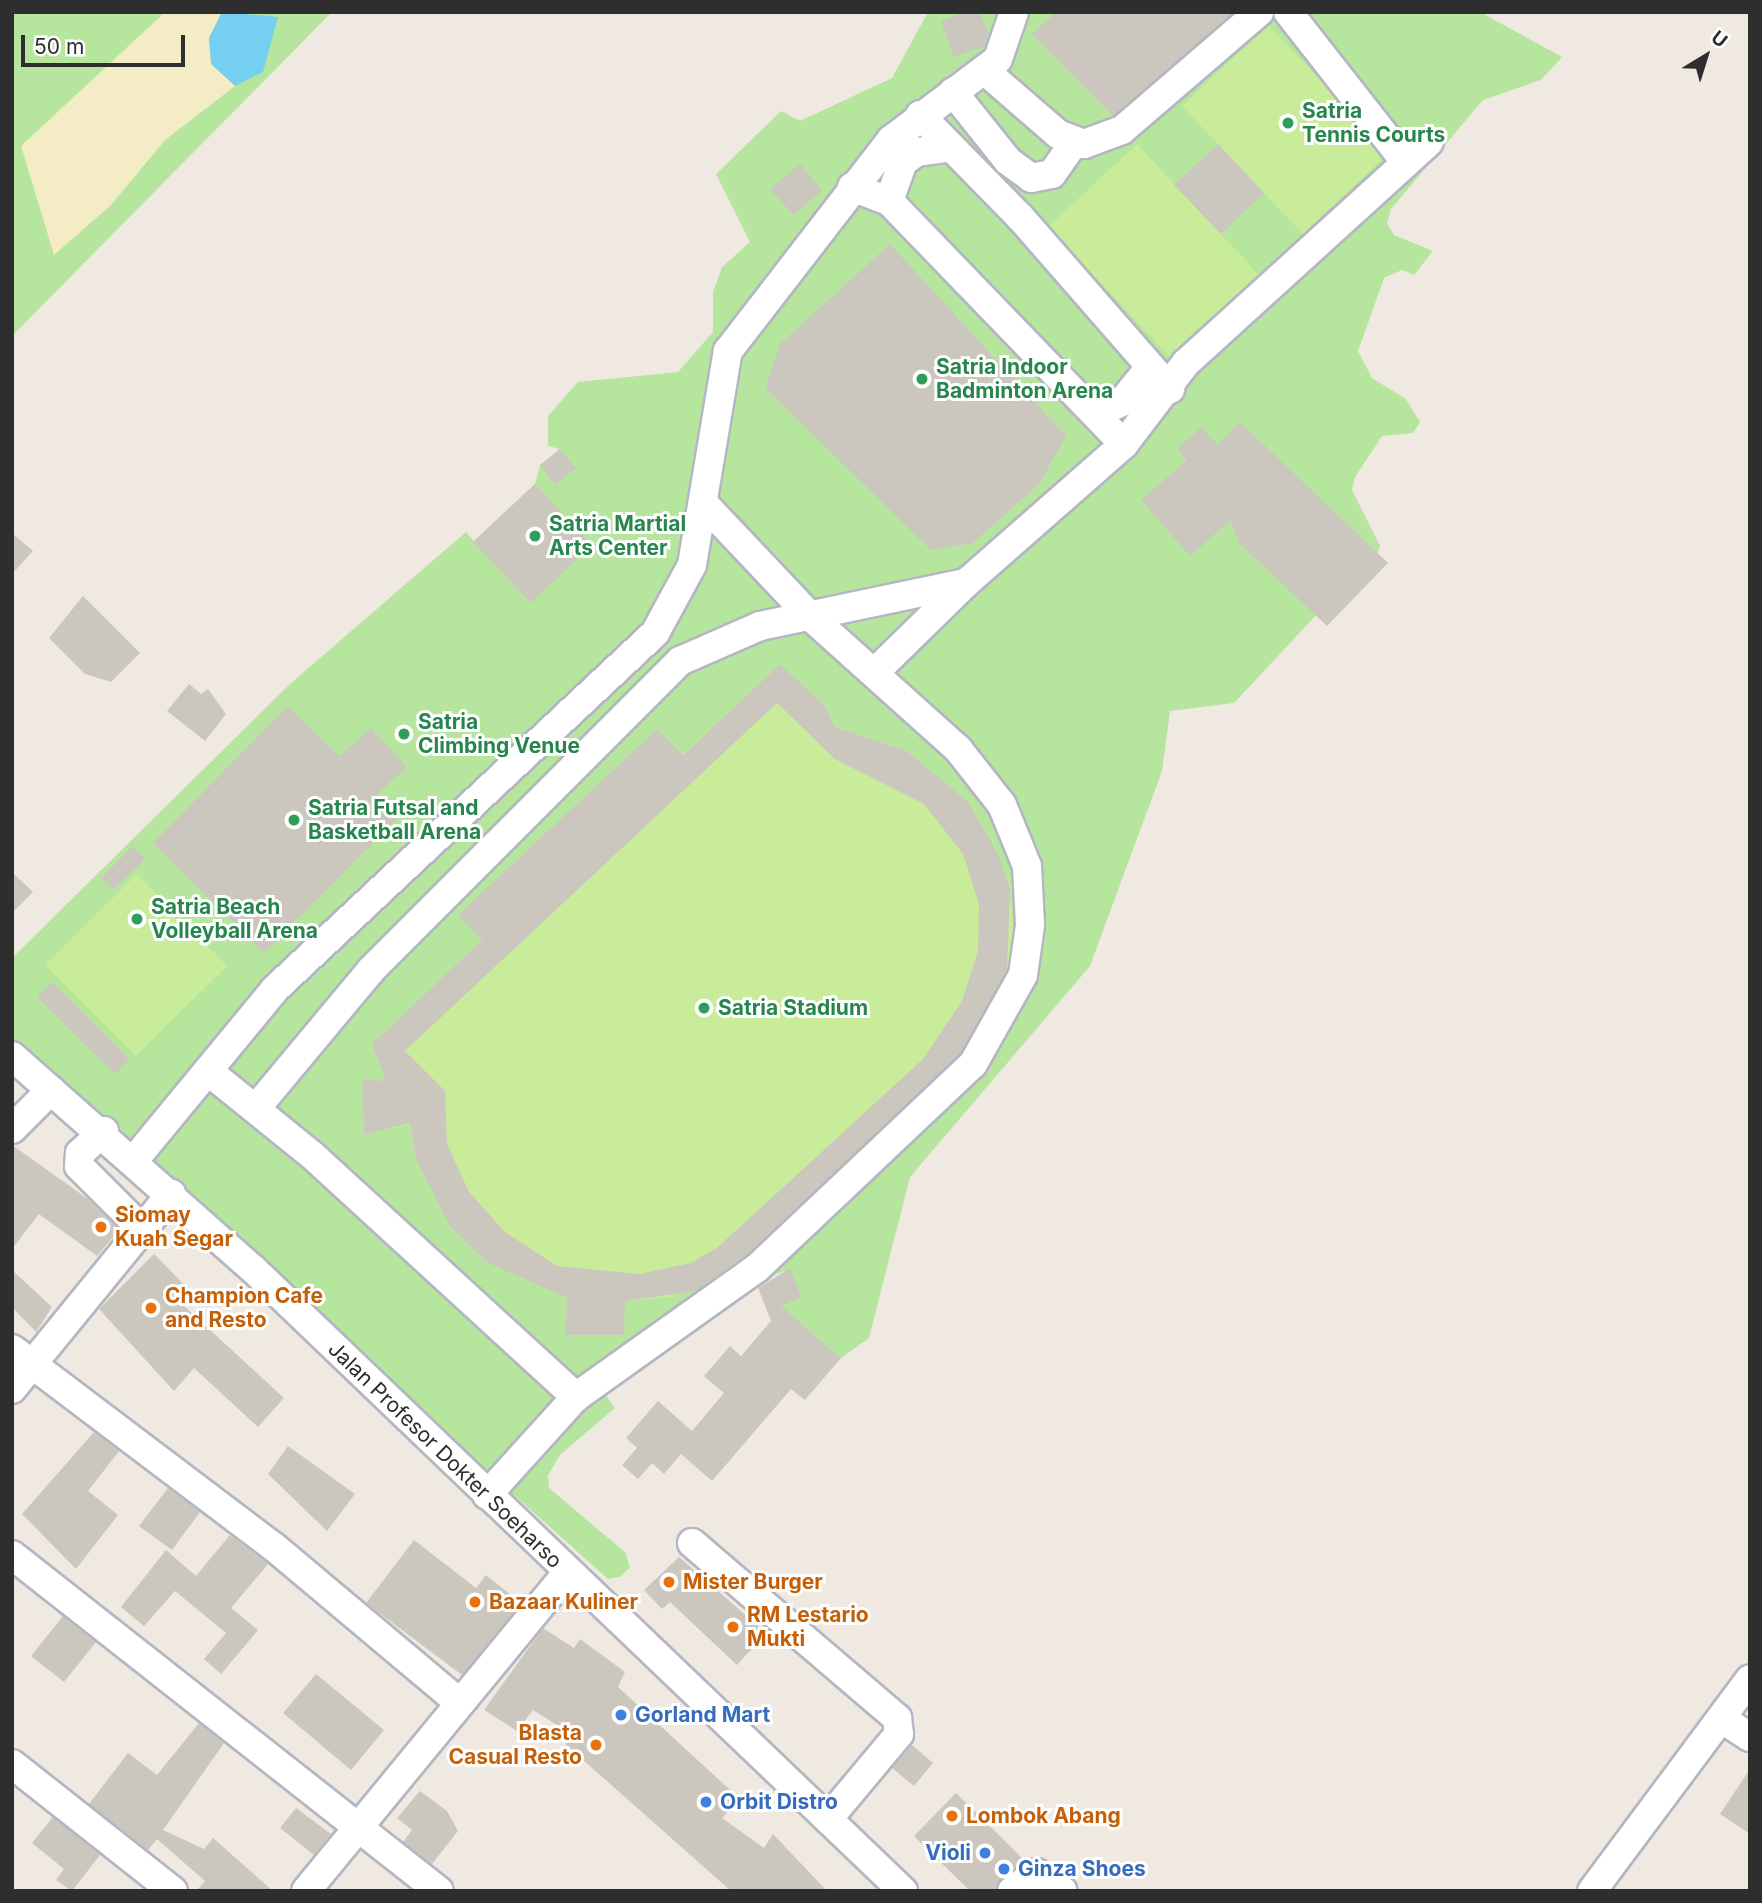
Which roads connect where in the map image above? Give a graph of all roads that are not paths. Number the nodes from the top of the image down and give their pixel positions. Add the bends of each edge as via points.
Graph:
1 (1014, 12) edge
2 (1259, 12) edge
3 (1288, 12) edge
4 (984, 70) junction
5 (953, 92) junction
6 (920, 116) junction
7 (1429, 142) dead end
8 (1073, 144) junction
9 (947, 148) junction
10 (1405, 162) junction
11 (852, 187) junction
12 (889, 201) junction
13 (1150, 368) junction
14 (1170, 389) junction
15 (1096, 414) junction
16 (1124, 444) junction
17 (703, 503) junction
18 (966, 583) junction
19 (810, 616) junction
20 (655, 633) junction
21 (680, 661) junction
22 (874, 673) junction
23 (12, 1056) edge
24 (208, 1070) junction
25 (51, 1090) junction
26 (257, 1107) junction
27 (12, 1129) edge
28 (104, 1131) junction
29 (135, 1159) junction
30 (172, 1194) junction
31 (143, 1230) junction
32 (22, 1358) edge
33 (12, 1389) edge
34 (576, 1397) junction
35 (487, 1495) junction
36 (692, 1543) dead end
37 (12, 1555) edge
38 (566, 1574) junction
39 (1750, 1679) edge
40 (459, 1702) junction
41 (1722, 1719) junction
42 (1750, 1737) edge
43 (12, 1764) edge
44 (828, 1819) junction
45 (356, 1824) junction
46 (173, 1891) edge
47 (306, 1891) edge
48 (439, 1891) edge
49 (902, 1891) edge
50 (1012, 1891) edge
51 (1063, 1891) edge
52 (1592, 1891) edge

1 - 4 street via 1002,52
2 - 8 street via 1122,130
3 - 10 street
4 - 5 street
4 - 8 street
5 - 6 street
5 - 8 street via 1008,161 1031,178 1052,174
6 - 9 street
6 - 11 street
7 - 10 street
9 - 12 street via 917,152 902,162
9 - 13 street via 1021,218
10 - 14 street via 1186,363
11 - 12 street
11 - 17 street via 729,351
12 - 15 street
13 - 14 street
13 - 15 street via 1122,402
14 - 16 street
15 - 16 street
16 - 18 street
17 - 19 street
17 - 20 street via 692,565
18 - 19 street
18 - 22 street
19 - 21 street via 761,626
19 - 22 street
20 - 21 street
20 - 24 street via 275,989
21 - 26 street via 371,970
22 - 34 street via 958,748 1002,805 1027,866 1030,925 1023,975 973,1065 757,1268
23 - 25 street, Jalan Profesor Dokter Soeharso
24 - 26 street
24 - 29 street
25 - 27 street
25 - 28 street, Jalan Profesor Dokter Soeharso
26 - 34 street
28 - 29 street, Jalan Profesor Dokter Soeharso
28 - 31 street via 80,1153 79,1166
29 - 30 street, Jalan Profesor Dokter Soeharso
30 - 31 street
30 - 35 street, Jalan Profesor Dokter Soeharso
31 - 32 street
32 - 33 street
32 - 40 street via 274,1547
34 - 35 street
35 - 38 street, Jalan Profesor Dokter Soeharso
36 - 44 street via 897,1718 899,1734
37 - 45 street
38 - 40 street
38 - 44 street, Jalan Profesor Dokter Soeharso
39 - 41 street
40 - 45 street
41 - 42 street
41 - 52 street
43 - 46 street
44 - 49 street, Jalan Profesor Dokter Soeharso
45 - 47 street
45 - 48 street
50 - 51 street via 1037,1873

